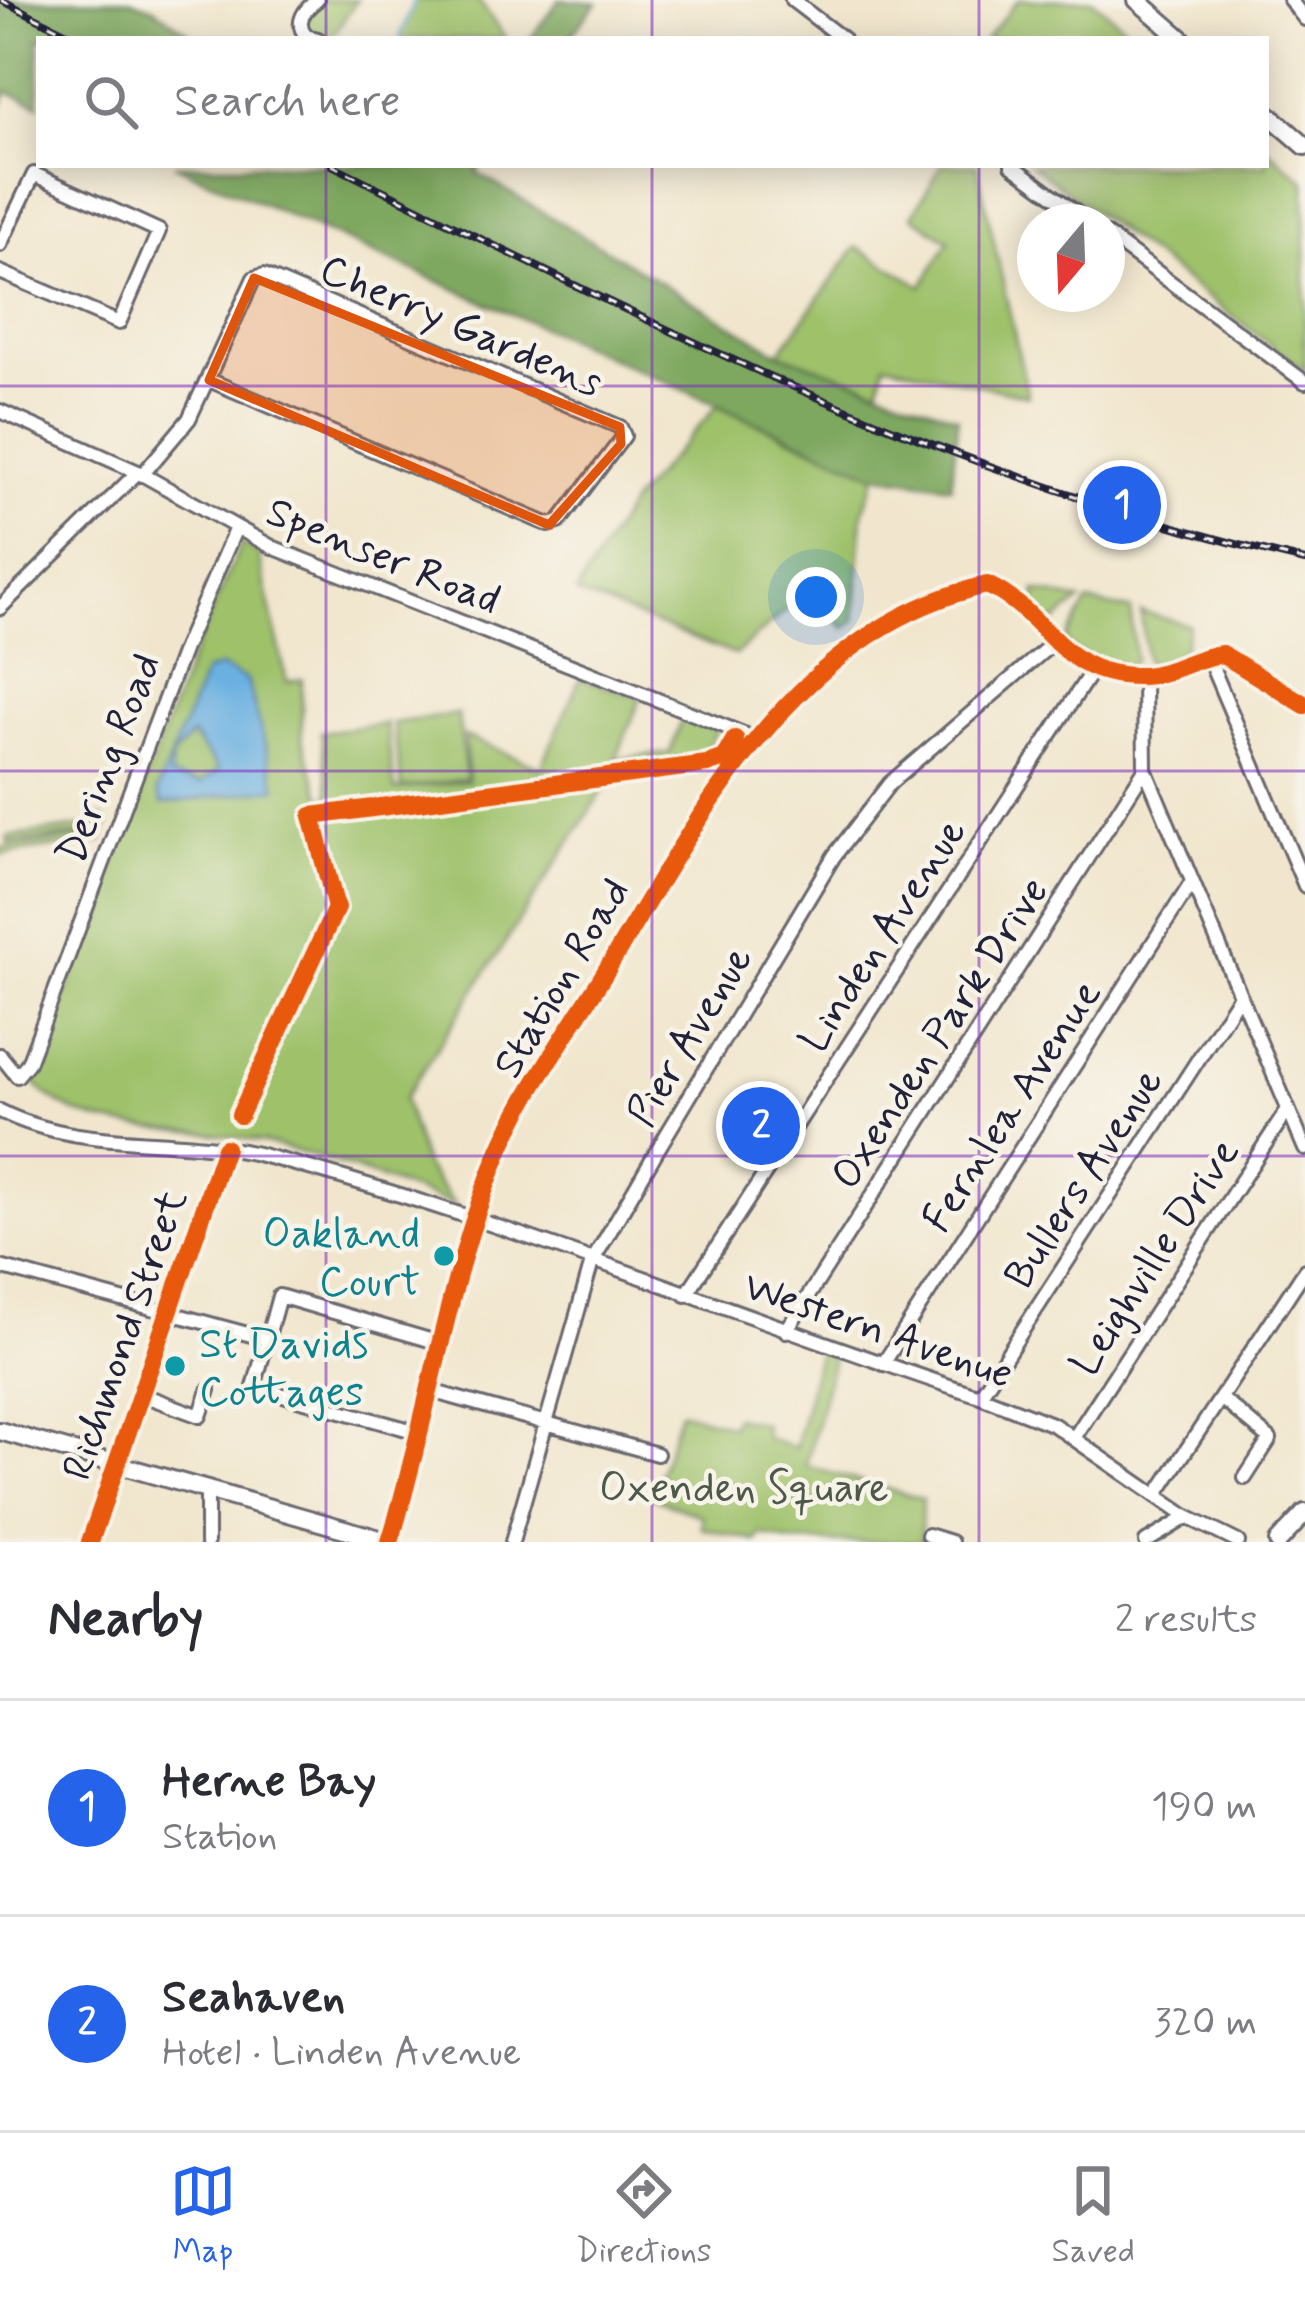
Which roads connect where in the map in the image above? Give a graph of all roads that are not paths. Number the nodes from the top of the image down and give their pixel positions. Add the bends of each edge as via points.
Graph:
1 (316, 0) edge
2 (792, 0) edge
3 (1137, 0) edge
4 (1290, 0) edge
5 (1305, 19) edge
6 (306, 36) edge
7 (839, 36) edge
8 (1179, 36) edge
9 (1269, 115) edge
10 (1305, 146) edge
11 (1016, 168) edge
12 (1065, 204) edge
13 (0, 245) edge
14 (1125, 248) edge
15 (0, 272) edge
16 (209, 380) junction
17 (1305, 382) edge
18 (0, 411) edge
19 (140, 474) junction
20 (235, 530) junction
21 (0, 608) edge
22 (1052, 643) junction
23 (1207, 656) junction
24 (1093, 669) junction
25 (1144, 676) junction
26 (1305, 705) edge
27 (754, 738) junction
28 (1145, 769) junction
29 (1192, 882) junction
30 (1305, 886) edge
31 (1240, 994) junction
32 (0, 1055) edge
33 (1288, 1109) junction
34 (0, 1111) edge
35 (225, 1148) junction
36 (1305, 1149) edge
37 (475, 1221) junction
38 (592, 1262) junction
39 (0, 1267) edge
40 (1305, 1270) edge
41 (686, 1295) junction
42 (171, 1313) junction
43 (786, 1331) junction
44 (266, 1340) junction
45 (443, 1344) junction
46 (883, 1364) junction
47 (209, 1390) dead end
48 (431, 1391) junction
49 (143, 1395) junction
50 (980, 1396) junction
51 (1222, 1399) junction
52 (544, 1423) junction
53 (0, 1431) edge
54 (421, 1433) junction
55 (1074, 1438) junction
56 (656, 1454) dead end
57 (119, 1464) junction
58 (1245, 1478) dead end
59 (207, 1489) junction
60 (1156, 1496) junction
61 (1305, 1513) edge
62 (1187, 1517) junction
63 (928, 1535) dead end
64 (90, 1542) edge
65 (207, 1542) edge
66 (390, 1542) edge
67 (512, 1542) edge
68 (951, 1542) edge
69 (1146, 1542) edge
70 (1238, 1542) edge
71 (1277, 1542) edge

1 - 6 street via 305,9
2 - 7 street
3 - 8 main road
4 - 5 street
9 - 10 main road
11 - 12 street
13 - 15 street via 34,174 159,231 118,323
14 - 17 street
16 - 16 street, Cherry Gardens via 254,278 264,275 620,427 623,436 559,523 549,525
16 - 19 street, Cherry Gardens via 189,418
18 - 19 street, Spenser Road
19 - 20 street, Spenser Road
19 - 21 street, Cherry Gardens
20 - 27 street, Spenser Road
20 - 32 street, Dering Road via 28,1063 17,1076
22 - 24 street
22 - 27 street, Station Road via 1017,603 987,585 880,632
22 - 38 street, Pier Avenue via 890,783 834,856
23 - 25 street
23 - 26 street via 1222,654
23 - 30 street
24 - 25 street
24 - 41 street, Linden Avenue
25 - 28 street
27 - 37 street, Station Road via 505,1138
28 - 29 street
28 - 43 street, Oxenden Park Drive
29 - 31 street
29 - 46 street, Fernlea Avenue
31 - 33 street
31 - 50 street, Bullers Avenue
33 - 36 street
33 - 55 street, Leighville Drive
34 - 35 street, Western Avenue via 130,1141
35 - 37 street, Western Avenue
35 - 42 street, Richmond Street
37 - 38 street, Western Avenue
37 - 45 street, Station Road
38 - 41 street, Western Avenue
38 - 52 street, Pier Avenue
39 - 42 street
40 - 51 street
41 - 43 street, Western Avenue
42 - 44 street
42 - 49 street, Richmond Street
43 - 46 street, Western Avenue
44 - 45 street via 279,1296
44 - 54 street via 254,1387
45 - 48 street, Station Road
46 - 50 street, Western Avenue
47 - 49 street via 200,1417
48 - 52 street
48 - 54 street, Station Road
49 - 57 street, Richmond Street
50 - 55 street, Western Avenue
51 - 58 street via 1270,1439
51 - 60 street
52 - 56 street
52 - 67 street, Pier Avenue
53 - 57 main road
54 - 66 street, Station Road
55 - 60 street, Western Avenue
57 - 59 main road
57 - 64 street, Richmond Street
59 - 65 street
59 - 66 main road
60 - 62 street, Western Avenue
61 - 71 main road
62 - 69 street
62 - 70 street, Western Avenue
63 - 68 street

